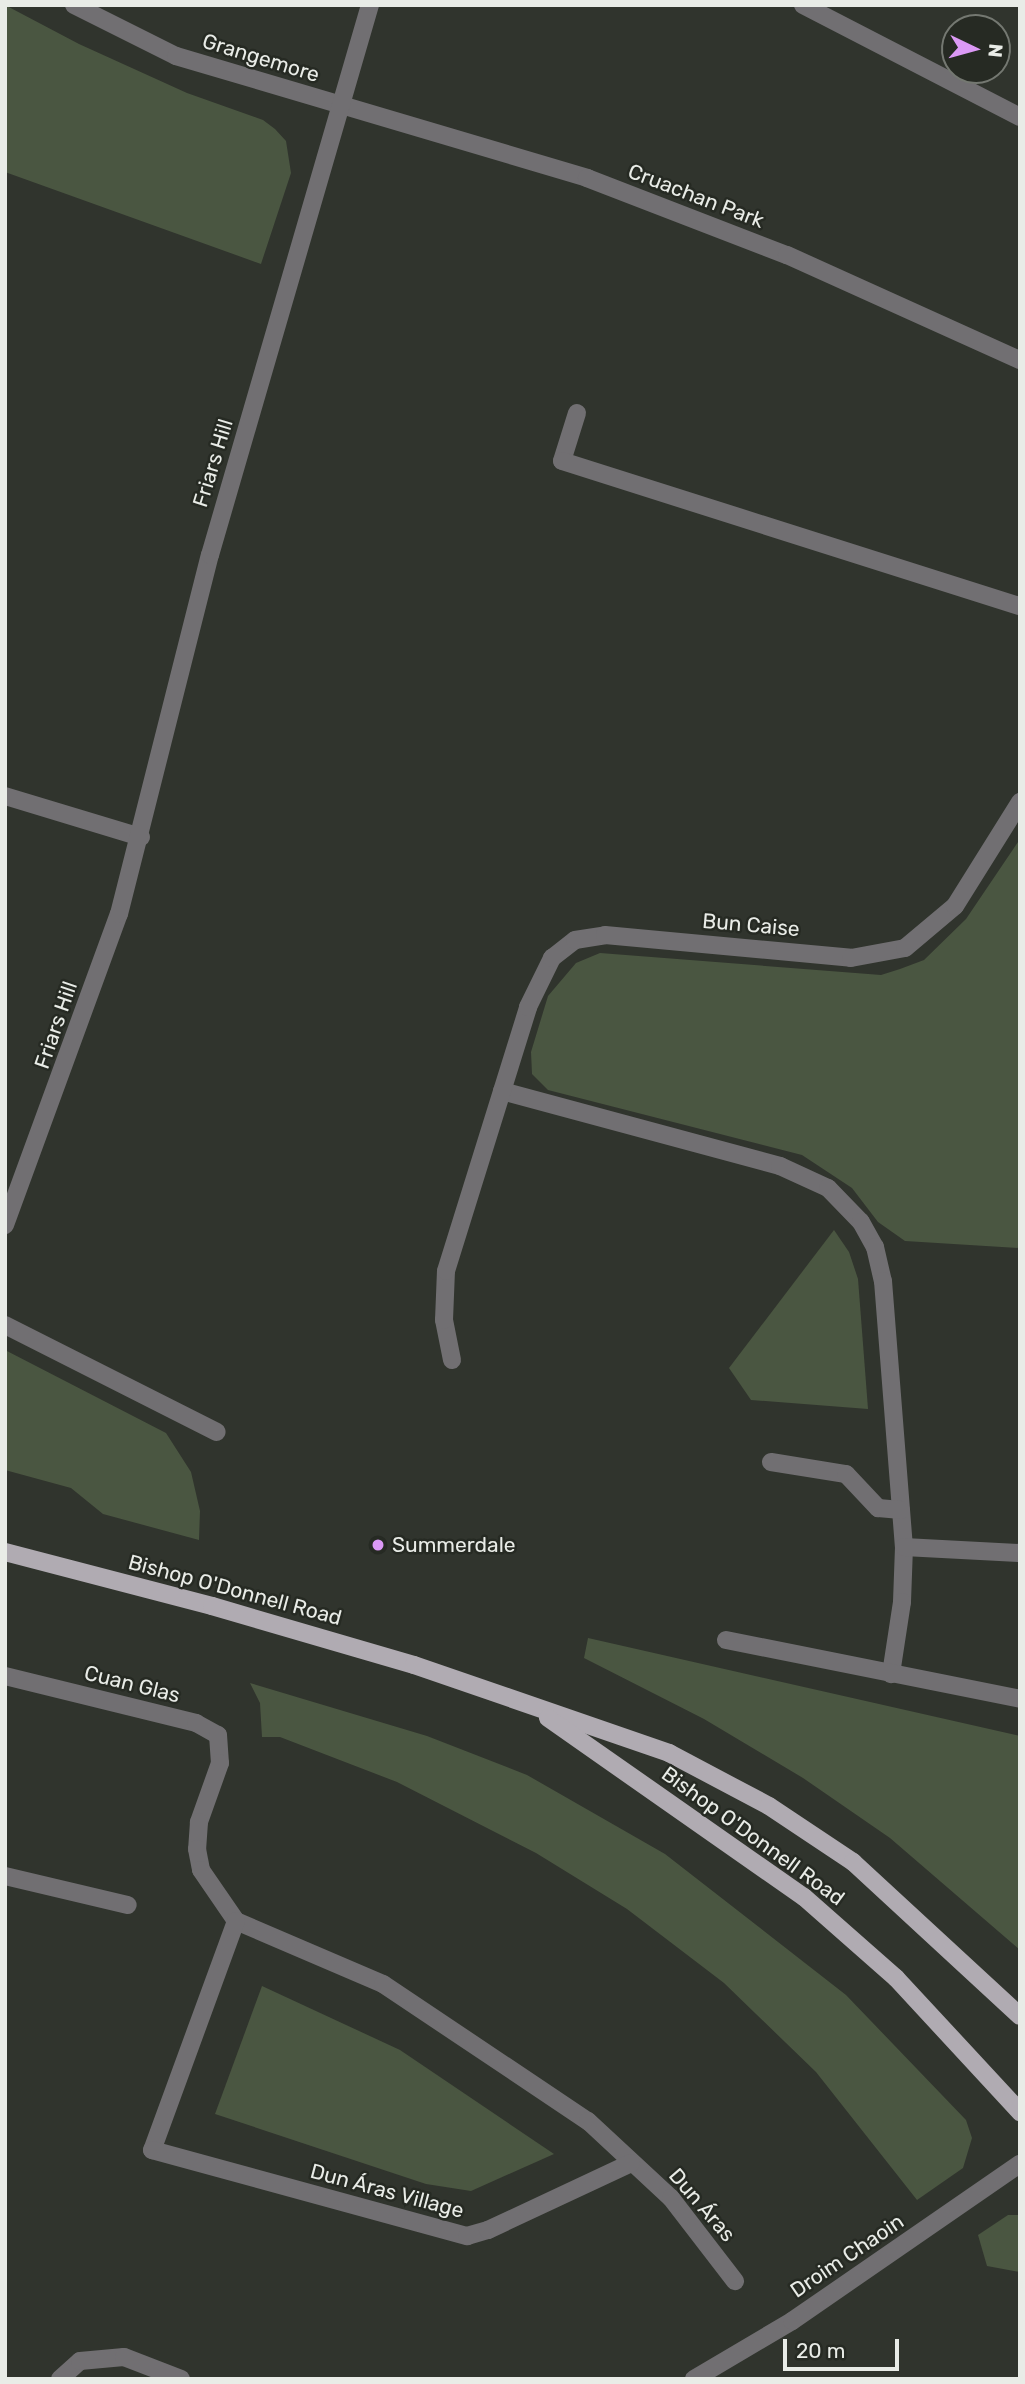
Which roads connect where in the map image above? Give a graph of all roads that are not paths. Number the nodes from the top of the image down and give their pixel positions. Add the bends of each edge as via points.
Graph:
1 (74, 5) edge
2 (370, 5) edge
3 (803, 5) edge
4 (344, 106) junction
5 (1020, 117) edge
6 (1020, 360) edge
7 (577, 413) dead end
8 (1020, 606) edge
9 (5, 796) edge
10 (1020, 802) edge
11 (141, 837) junction
12 (502, 1091) junction
13 (5, 1226) edge
14 (5, 1325) edge
15 (452, 1360) dead end
16 (217, 1432) dead end
17 (771, 1462) dead end
18 (900, 1501) junction
19 (904, 1547) junction
20 (5, 1552) edge
21 (1020, 1553) edge
22 (726, 1640) dead end
23 (891, 1674) junction
24 (5, 1676) edge
25 (1020, 1699) edge
26 (531, 1706) junction
27 (5, 1876) edge
28 (128, 1905) dead end
29 (236, 1921) junction
30 (1020, 2016) edge
31 (1020, 2112) edge
32 (631, 2163) junction
33 (1020, 2164) edge
34 (736, 2281) dead end
35 (60, 2379) edge
36 (181, 2379) edge
37 (694, 2379) edge

1 - 4 street, Grangemore via 176,56
2 - 4 street, Grangemore
3 - 5 street
4 - 6 street, Cruachan Park via 599,183 787,255
4 - 11 street, Friars Hill via 210,555
7 - 8 street via 562,461
9 - 11 street
10 - 12 street, Bun Caise via 955,906 905,948 851,958 605,935 575,940 544,969
11 - 13 street, Friars Hill via 119,914
12 - 15 street, Bun Caise via 446,1271 444,1320
12 - 18 street via 780,1166 828,1188 844,1203 862,1222 875,1247 883,1281
14 - 16 street
17 - 18 street via 846,1475 878,1508
18 - 19 street
19 - 21 street
19 - 23 street via 902,1602
20 - 26 main road, Bishop O'Donnell Road via 282,1625
22 - 23 street
23 - 25 street
24 - 29 street, Cuan Glas via 206,1726 218,1735 220,1763 199,1822 197,1849 201,1870
26 - 30 main road, Bishop O'Donnell Road via 669,1753 769,1805 853,1862
26 - 31 main road, Bishop O'Donnell Road via 804,1897 896,1978
27 - 28 street
29 - 32 street via 383,1984 588,2121
29 - 32 street, Dun Áras Village via 152,2150 467,2236
32 - 34 street, Dun Áras via 671,2198
33 - 37 street, Droim Chaoin via 792,2321
35 - 36 street via 80,2361 124,2357

